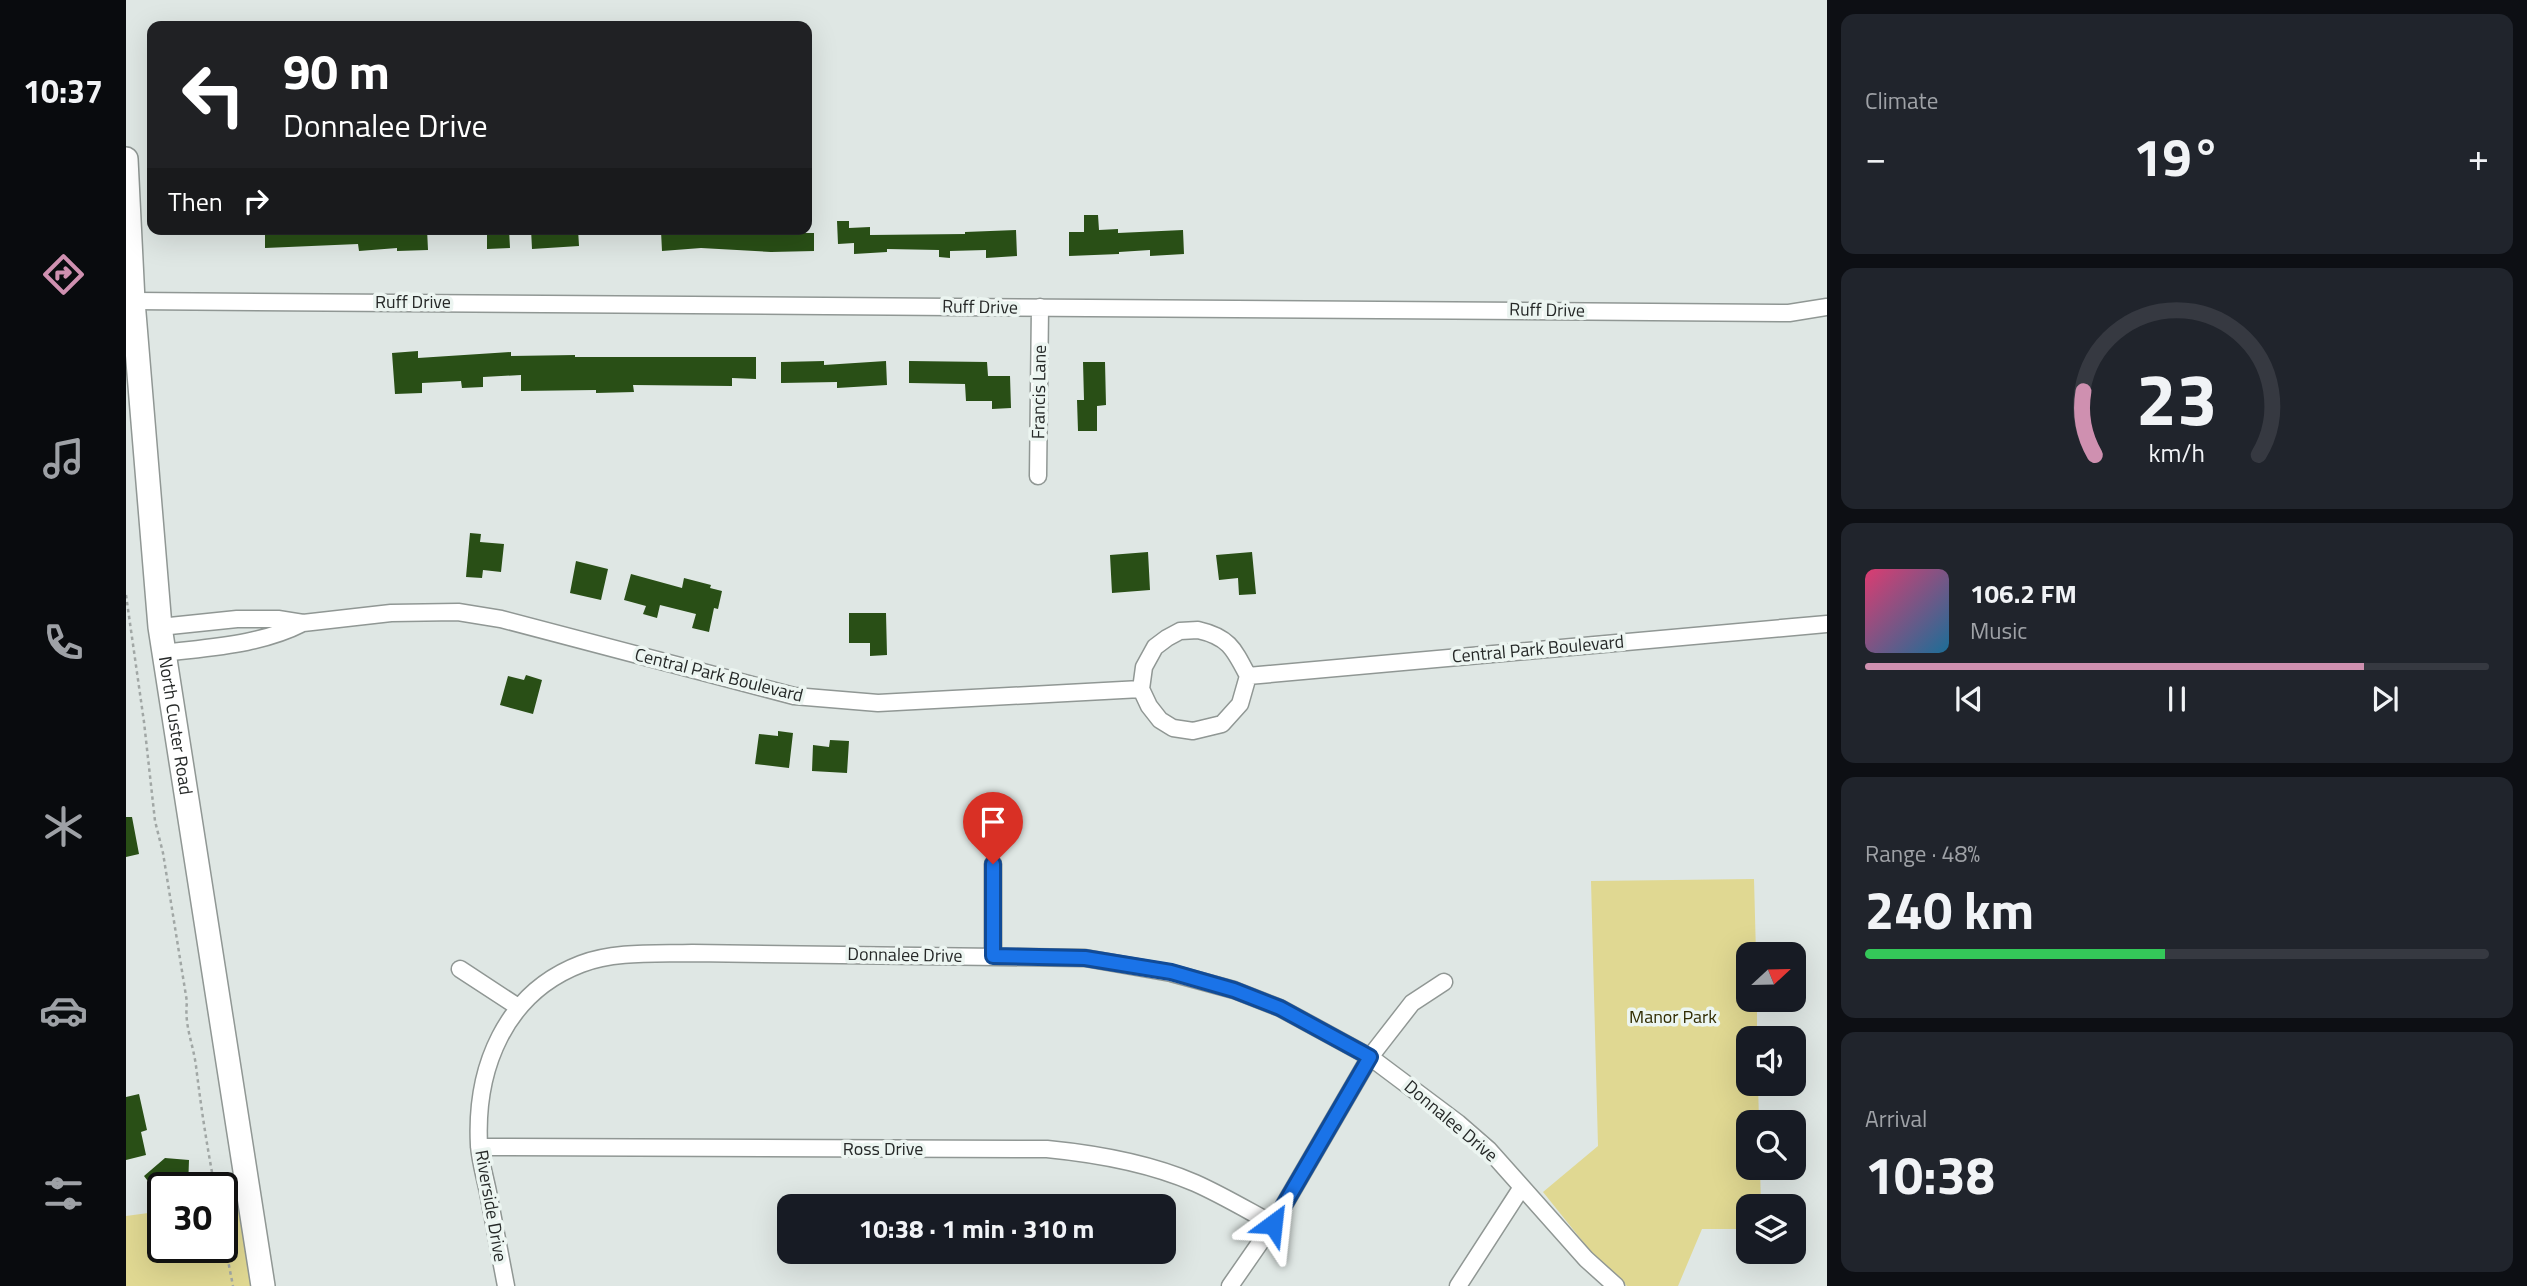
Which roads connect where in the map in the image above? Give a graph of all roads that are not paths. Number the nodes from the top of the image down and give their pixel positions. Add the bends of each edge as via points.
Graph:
1 (126, 159) edge
2 (133, 301) junction
3 (1040, 307) junction
4 (1827, 307) edge
5 (1038, 476) dead end
6 (303, 623) junction
7 (1827, 624) edge
8 (160, 626) junction
9 (164, 653) junction
10 (1248, 676) junction
11 (1141, 690) junction
12 (993, 864) dead end
13 (993, 956) junction
14 (460, 969) dead end
15 (1444, 982) dead end
16 (518, 1007) junction
17 (1370, 1057) junction
18 (479, 1147) junction
19 (1522, 1187) junction
20 (1273, 1224) junction
21 (262, 1286) edge
22 (506, 1286) edge
23 (1230, 1286) edge
24 (1458, 1286) edge
25 (1616, 1286) edge

1 - 2 street, North Custer Road
2 - 3 street, Ruff Drive
2 - 8 street, North Custer Road
3 - 4 street, Ruff Drive via 1788,313
3 - 5 street, Francis Lane
6 - 8 street, Central Park Boulevard via 237,619
6 - 9 street, Central Park Boulevard via 282,634 240,644
6 - 11 street, Central Park Boulevard via 391,613 458,612 794,696 866,702
7 - 10 street, Central Park Boulevard
8 - 9 street, North Custer Road
9 - 21 street, North Custer Road
10 - 11 street via 1240,704 1222,724 1193,731 1160,720
10 - 11 street via 1234,649 1223,639 1198,630 1180,631 1155,647 1144,667
12 - 13 street
13 - 16 street, Donnalee Drive via 643,954 583,963 546,983
13 - 17 street, Donnalee Drive via 1085,958 1171,972 1280,1008
14 - 16 street
15 - 17 street via 1412,1003
16 - 18 street, Riverside Drive via 488,1061
17 - 19 street, Donnalee Drive via 1458,1122
17 - 20 street
18 - 20 street, Ross Drive via 1047,1149 1154,1168 1195,1183
18 - 22 street, Riverside Drive
19 - 24 street
19 - 25 street, Donnalee Drive
20 - 23 street

